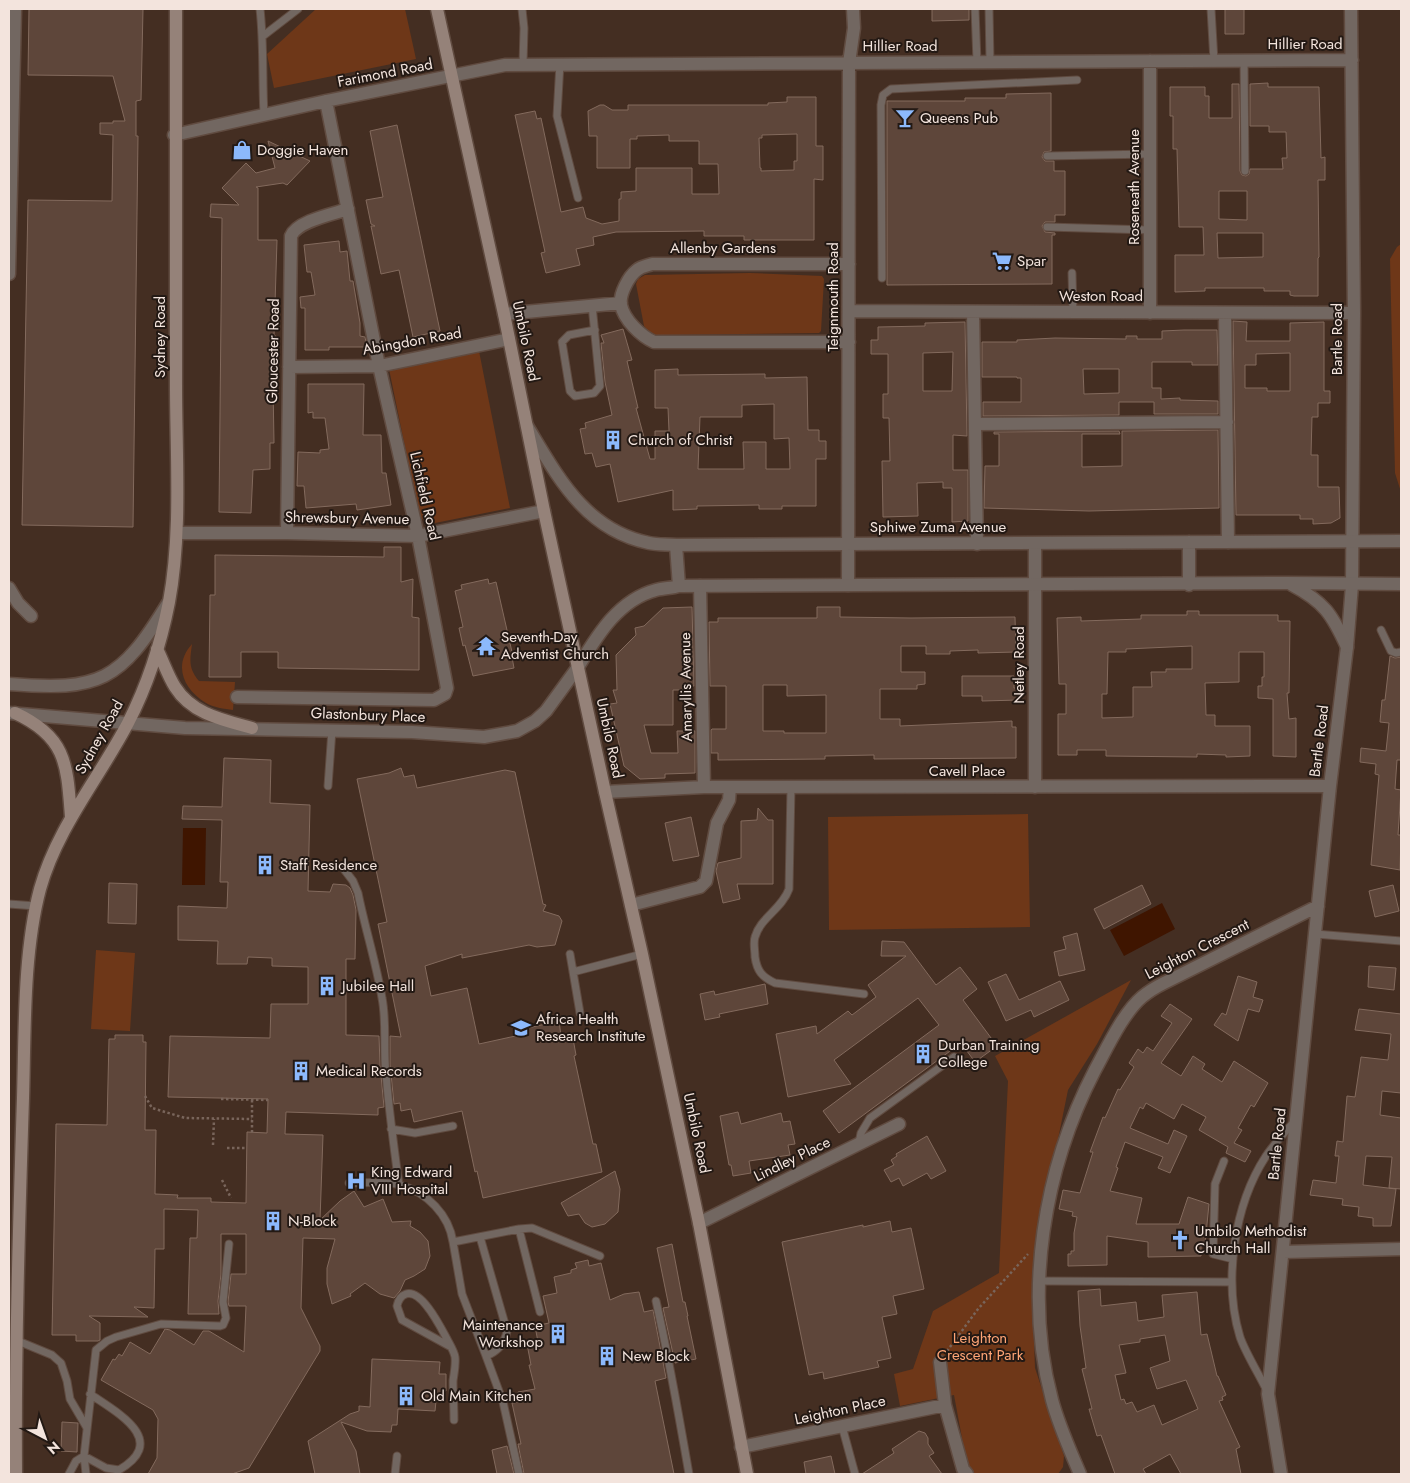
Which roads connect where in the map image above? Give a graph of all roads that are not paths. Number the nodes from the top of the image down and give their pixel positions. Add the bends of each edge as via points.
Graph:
1 (15, 9) edge
2 (176, 9) edge
3 (260, 9) edge
4 (298, 9) edge
5 (437, 9) edge
6 (522, 9) edge
7 (853, 9) edge
8 (975, 9) edge
9 (988, 9) edge
10 (1211, 9) edge
11 (1351, 9) edge
12 (263, 36) junction
13 (1352, 60) junction
14 (1150, 61) junction
15 (1214, 61) junction
16 (1244, 61) junction
17 (984, 62) junction
18 (849, 63) junction
19 (522, 64) junction
20 (560, 64) junction
21 (450, 76) junction
22 (1077, 80) dead end
23 (326, 101) junction
24 (264, 114) junction
25 (10, 131) edge
26 (174, 135) junction
27 (1150, 154) junction
28 (1047, 156) dead end
29 (1245, 171) dead end
30 (578, 198) dead end
31 (348, 209) junction
32 (1047, 227) dead end
33 (1150, 230) junction
34 (849, 264) junction
35 (1072, 273) dead end
36 (9, 274) edge
37 (882, 278) dead end
38 (620, 303) junction
39 (592, 305) junction
40 (849, 311) junction
41 (973, 312) junction
42 (1073, 312) junction
43 (1150, 313) junction
44 (1225, 313) junction
45 (1354, 313) junction
46 (504, 314) junction
47 (595, 330) junction
48 (509, 339) junction
49 (849, 342) junction
50 (379, 366) junction
51 (289, 367) junction
52 (1227, 422) junction
53 (974, 424) junction
54 (527, 426) junction
55 (544, 511) junction
56 (177, 533) junction
57 (287, 533) junction
58 (418, 536) junction
59 (1352, 541) junction
60 (1401, 541) edge
61 (1189, 542) junction
62 (1228, 542) junction
63 (848, 543) junction
64 (977, 544) junction
65 (1036, 544) junction
66 (676, 545) junction
67 (1289, 583) junction
68 (1189, 584) junction
69 (1401, 584) edge
70 (1352, 585) junction
71 (679, 586) junction
72 (700, 586) junction
73 (848, 586) junction
74 (1036, 586) junction
75 (9, 588) edge
76 (169, 601) junction
77 (31, 616) dead end
78 (1381, 630) dead end
79 (1347, 647) junction
80 (157, 649) junction
81 (1401, 652) edge
82 (578, 667) junction
83 (9, 684) edge
84 (237, 697) dead end
85 (12, 713) edge
86 (128, 723) junction
87 (252, 728) junction
88 (332, 730) junction
89 (328, 786) dead end
90 (1330, 786) junction
91 (704, 787) junction
92 (730, 787) junction
93 (791, 787) junction
94 (1035, 787) junction
95 (605, 792) junction
96 (71, 818) junction
97 (343, 868) dead end
98 (9, 904) edge
99 (631, 905) junction
100 (36, 906) junction
101 (1318, 906) junction
102 (1315, 934) junction
103 (1401, 940) edge
104 (570, 954) dead end
105 (642, 954) junction
106 (573, 972) junction
107 (864, 994) dead end
108 (580, 1013) dead end
109 (954, 1056) dead end
110 (1296, 1120) junction
111 (899, 1124) dead end
112 (453, 1126) dead end
113 (391, 1129) junction
114 (859, 1144) junction
115 (1224, 1161) dead end
116 (349, 1183) dead end
117 (399, 1185) junction
118 (699, 1223) junction
119 (519, 1229) junction
120 (480, 1238) junction
121 (453, 1242) junction
122 (229, 1244) dead end
123 (1401, 1249) edge
124 (1283, 1252) junction
125 (600, 1256) dead end
126 (1233, 1259) junction
127 (1040, 1281) junction
128 (1232, 1282) junction
129 (656, 1300) dead end
130 (540, 1312) dead end
131 (18, 1341) junction
132 (451, 1346) junction
133 (486, 1356) junction
134 (940, 1362) road end
135 (90, 1394) junction
136 (1268, 1394) junction
137 (945, 1405) junction
138 (454, 1420) dead end
139 (842, 1426) junction
140 (87, 1428) junction
141 (741, 1448) junction
142 (84, 1456) junction
143 (398, 1456) dead end
144 (16, 1474) edge
145 (69, 1474) edge
146 (86, 1474) edge
147 (395, 1474) edge
148 (519, 1474) edge
149 (689, 1474) edge
150 (747, 1474) edge
151 (855, 1474) edge
152 (967, 1474) edge
153 (1080, 1474) edge
154 (1281, 1474) edge

1 - 25 street
2 - 26 main road, Sydney Road
3 - 12 lane
4 - 12 lane
5 - 21 main road, Umbilo Road
6 - 19 lane
7 - 18 street, Teignmouth Road
8 - 17 lane
9 - 17 lane
10 - 15 lane
11 - 13 street, Bartle Road
12 - 24 lane
13 - 16 street, Hillier Road
13 - 45 street, Bartle Road
14 - 15 street, Hillier Road
14 - 17 street, Hillier Road
14 - 27 street, Roseneath Avenue
15 - 16 street, Hillier Road
16 - 29 lane
17 - 18 street, Hillier Road
18 - 20 street, Hillier Road
18 - 34 street, Teignmouth Road
19 - 20 street, Hillier Road
19 - 21 street, Hillier Road
20 - 30 lane via 557,116
21 - 23 street, Farimond Road
21 - 46 main road, Umbilo Road
22 - 37 lane via 891,89 883,95
23 - 24 street, Farimond Road
23 - 31 street, Lichfield Road
24 - 26 street, Farimond Road
25 - 36 street
26 - 56 main road, Sydney Road
27 - 28 lane
27 - 33 street, Roseneath Avenue
31 - 50 street, Lichfield Road
31 - 51 street, Gloucester Road via 300,225 291,236
32 - 33 lane
33 - 43 street, Roseneath Avenue
34 - 38 street, Allenby Gardens via 652,264 635,271 626,284
34 - 40 street, Teignmouth Road
35 - 42 lane
38 - 39 street
38 - 49 street via 626,317 639,332 654,342
39 - 46 street
39 - 47 lane
40 - 41 street, Weston Road
40 - 49 street, Teignmouth Road
41 - 42 street, Weston Road
41 - 53 street
42 - 43 street, Weston Road
43 - 44 street, Weston Road
44 - 45 street, Weston Road
44 - 52 street
45 - 59 street, Bartle Road
46 - 48 main road, Umbilo Road
47 - 47 lane via 600,386 594,392 575,396 570,391 562,342 568,335
48 - 50 street, Abingdon Road
48 - 54 main road, Umbilo Road
49 - 63 street, Teignmouth Road
50 - 51 street, Abingdon Road
50 - 58 street, Lichfield Road
51 - 57 street, Gloucester Road
52 - 53 street
52 - 62 street
53 - 64 street
54 - 55 main road, Umbilo Road
54 - 66 street, Sphiwe Zuma Avenue via 558,476 585,510 601,523 636,540
55 - 58 street, Shrewsbury Avenue
55 - 82 main road, Umbilo Road
56 - 57 street, Shrewsbury Avenue
56 - 76 main road, Sydney Road
57 - 58 street, Shrewsbury Avenue
58 - 84 street, Lichfield Road via 447,684 445,694 434,700
59 - 60 street, Sphiwe Zuma Avenue
59 - 62 street, Sphiwe Zuma Avenue
59 - 70 street, Bartle Road
61 - 62 street, Sphiwe Zuma Avenue
61 - 65 street, Sphiwe Zuma Avenue
61 - 68 street
63 - 64 street, Sphiwe Zuma Avenue
63 - 66 street, Sphiwe Zuma Avenue
63 - 73 street, Teignmouth Road
64 - 65 street, Sphiwe Zuma Avenue
65 - 74 street, Netley Road
66 - 71 street
67 - 68 street
67 - 70 street
67 - 79 street via 1323,605
68 - 74 street
69 - 70 street
70 - 79 street, Bartle Road
71 - 72 street
71 - 82 street via 655,590 618,612 598,634
72 - 73 street
72 - 91 street, Amaryllis Avenue
73 - 74 street
74 - 94 street, Netley Road
75 - 77 street
76 - 80 main road, Sydney Road
76 - 83 street via 142,643 110,675 68,686
78 - 81 lane via 1391,651
79 - 90 street, Bartle Road
80 - 86 main road, Sydney Road
80 - 87 main road via 174,686 192,706 208,715
82 - 88 street, Glastonbury Place via 546,711 517,731 484,737
82 - 95 main road, Umbilo Road
85 - 86 street, Glastonbury Place
85 - 96 main road via 43,729 60,751 68,779
86 - 87 street, Glastonbury Place via 185,728
86 - 96 main road, Sydney Road
87 - 88 street, Glastonbury Place
88 - 89 lane
90 - 94 street, Cavell Place
90 - 101 street, Bartle Road
91 - 92 street, Cavell Place
91 - 95 street, Cavell Place
92 - 93 street, Cavell Place
92 - 99 street via 729,800 717,823 706,881 700,887
93 - 94 street, Cavell Place
93 - 107 lane via 789,890 784,902 757,932 754,943 756,964 762,976 775,983
95 - 99 main road, Umbilo Road
96 - 100 main road, Sydney Road via 46,872
97 - 113 lane via 358,893 382,998
98 - 100 lane
99 - 105 main road, Umbilo Road
100 - 131 main road, Sydney Road via 26,1000
101 - 102 street, Bartle Road
101 - 127 street, Leighton Crescent via 1164,983 1134,1005 1108,1046 1076,1109 1055,1171 1042,1238
102 - 103 lane
102 - 110 street, Bartle Road
104 - 106 lane
105 - 106 lane
105 - 118 main road, Umbilo Road
106 - 108 lane
109 - 114 lane via 870,1118
110 - 124 street, Bartle Road
110 - 126 lane via 1265,1157 1251,1185 1240,1219
111 - 114 street, Lindley Place
112 - 113 lane via 416,1133
113 - 117 lane
114 - 118 street, Lindley Place
115 - 126 lane via 1215,1184 1213,1254
116 - 117 lane
117 - 121 lane via 430,1200 448,1224
118 - 141 main road, Umbilo Road
119 - 120 lane
119 - 125 lane via 532,1228
119 - 130 lane
120 - 121 lane
120 - 133 lane via 507,1331 498,1350
121 - 133 lane via 462,1294
122 - 135 lane via 224,1325 165,1324 107,1341 96,1350
123 - 124 street
124 - 136 street, Bartle Road
126 - 128 lane
127 - 128 lane
127 - 153 street, Leighton Crescent via 1040,1326 1052,1398
128 - 136 lane via 1240,1337
129 - 149 lane
131 - 140 lane via 52,1355 61,1363 70,1399
131 - 144 main road, Sydney Road
132 - 132 lane via 402,1320 396,1306 399,1299 406,1294 416,1295 430,1310
132 - 138 lane via 455,1357
133 - 148 lane via 503,1402
134 - 137 street
135 - 140 lane
135 - 142 lane via 122,1415 136,1428 140,1440 135,1456 119,1470 106,1468
136 - 154 street, Bartle Road
137 - 139 street, Leighton Place
137 - 152 street
139 - 141 street, Leighton Place
139 - 151 lane
140 - 142 lane
141 - 150 main road, Umbilo Road
142 - 145 lane via 76,1461
142 - 146 lane
143 - 147 lane

